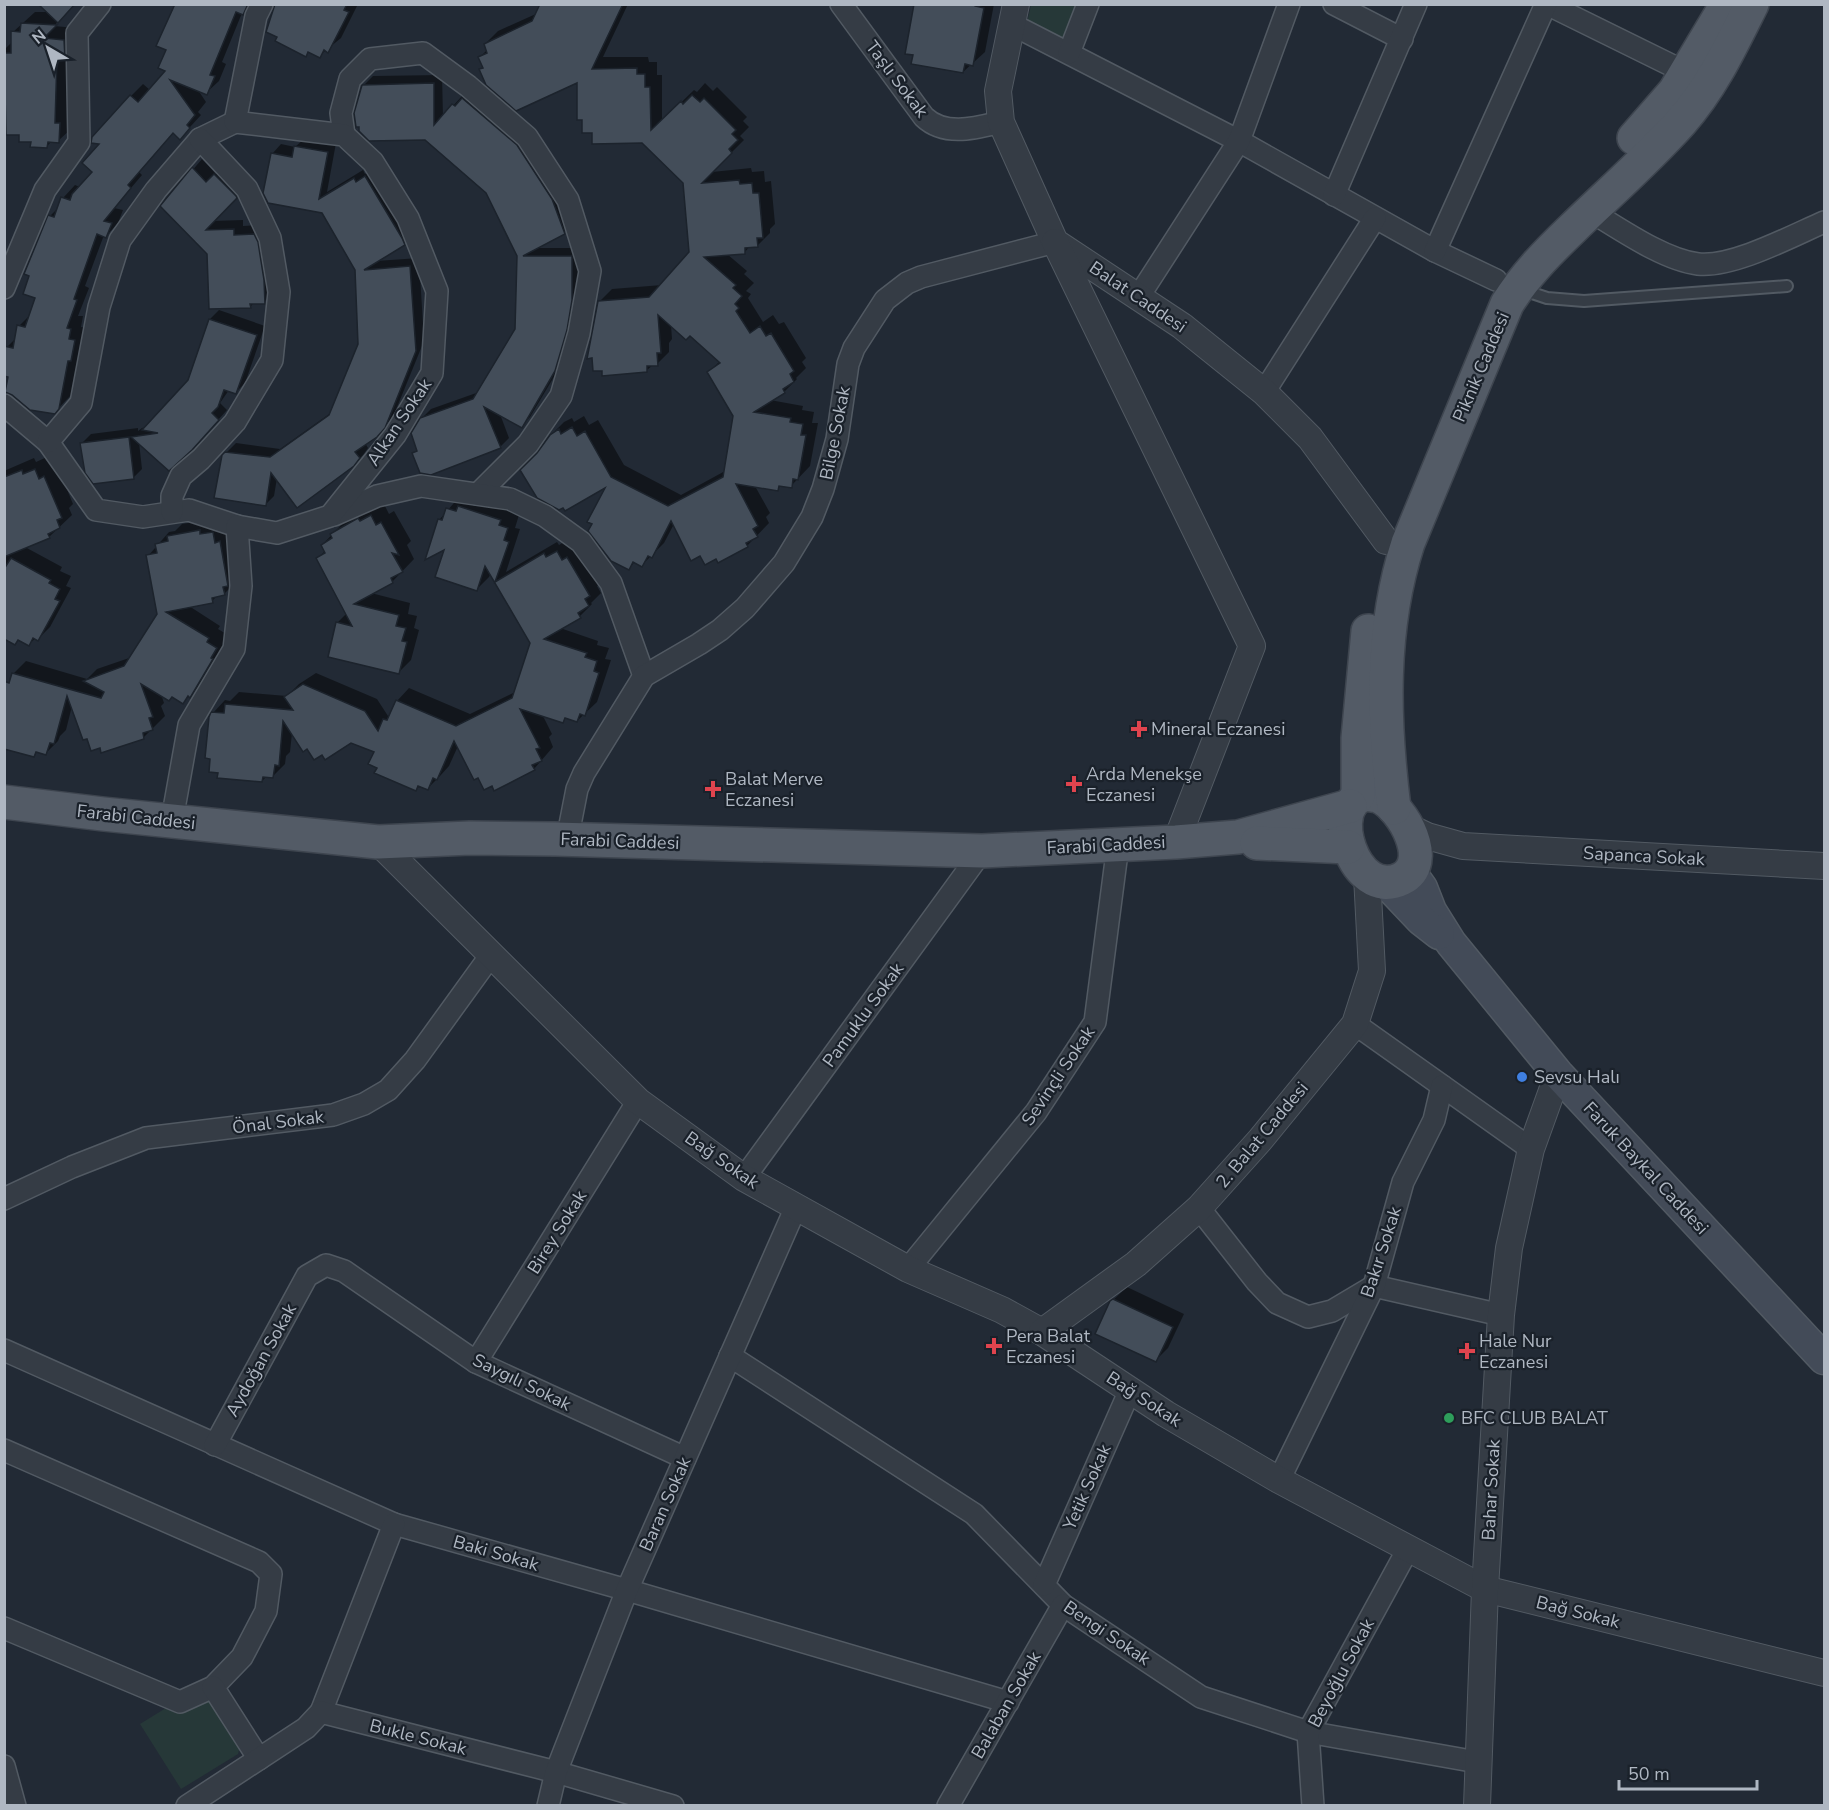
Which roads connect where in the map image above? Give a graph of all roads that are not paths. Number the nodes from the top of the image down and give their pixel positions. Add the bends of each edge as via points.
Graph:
1 (100, 4) edge
2 (262, 4) edge
3 (841, 4) edge
4 (1088, 4) edge
5 (1289, 4) edge
6 (1334, 4) edge
7 (1416, 4) edge
8 (1547, 4) edge
9 (1726, 4) edge
10 (1752, 4) edge
11 (1015, 15) edge
12 (1402, 39) junction
13 (1069, 53) junction
14 (1687, 73) junction
15 (235, 122) junction
16 (1001, 122) junction
17 (344, 135) junction
18 (200, 139) junction
19 (1239, 141) junction
20 (1334, 195) junction
21 (1590, 211) junction
22 (1375, 218) junction
23 (1824, 222) edge
24 (1055, 242) junction
25 (1435, 251) junction
26 (1506, 284) junction
27 (1787, 286) dead end
28 (4, 288) edge
29 (1139, 296) junction
30 (1264, 392) junction
31 (4, 405) edge
32 (48, 442) junction
33 (478, 494) junction
34 (172, 512) junction
35 (330, 516) junction
36 (237, 526) junction
37 (1386, 541) junction
38 (644, 676) junction
39 (1354, 801) junction
40 (4, 802) edge
41 (1400, 817) junction
42 (172, 820) junction
43 (1238, 837) junction
44 (567, 840) junction
45 (378, 842) junction
46 (1176, 842) junction
47 (1118, 845) junction
48 (1463, 846) junction
49 (1348, 847) junction
50 (982, 851) junction
51 (1824, 866) edge
52 (1394, 873) junction
53 (491, 955) junction
54 (1354, 1024) junction
55 (1558, 1074) junction
56 (1442, 1086) junction
57 (638, 1101) junction
58 (1531, 1149) junction
59 (744, 1178) junction
60 (4, 1199) edge
61 (796, 1207) junction
62 (1199, 1208) junction
63 (908, 1269) junction
64 (307, 1276) joint
65 (1374, 1286) junction
66 (1501, 1315) junction
67 (1042, 1332) junction
68 (4, 1350) edge
69 (730, 1356) junction
70 (1824, 1359) edge
71 (476, 1362) junction
72 (1130, 1390) junction
73 (215, 1444) junction
74 (4, 1450) edge
75 (685, 1458) junction
76 (1280, 1480) junction
77 (394, 1524) junction
78 (1408, 1549) junction
79 (1044, 1585) junction
80 (1485, 1589) junction
81 (627, 1590) junction
82 (1063, 1605) junction
83 (4, 1628) edge
84 (1824, 1673) edge
85 (213, 1687) junction
86 (1008, 1702) junction
87 (321, 1712) junction
88 (1308, 1732) junction
89 (259, 1759) junction
90 (1477, 1762) junction
91 (4, 1766) edge
92 (556, 1772) junction
93 (15, 1806) edge
94 (187, 1806) edge
95 (548, 1806) edge
96 (673, 1806) edge
97 (948, 1806) edge
98 (1312, 1806) edge
99 (1477, 1806) edge

1 - 28 street via 77,33 79,142 45,190
2 - 15 street via 256,16
3 - 16 street, Taşlı Sokak via 932,124 950,130
4 - 13 street
5 - 19 street
6 - 12 street
7 - 12 street
8 - 14 street
8 - 25 street
9 - 14 main road, Piknik Caddesi
10 - 21 main road, Piknik Caddesi via 1724,61 1697,102
11 - 13 street
11 - 16 street via 998,91
12 - 20 street
13 - 19 street
14 - 26 main road, Piknik Caddesi via 1647,126 1519,250
15 - 17 street
15 - 18 street
16 - 24 street
17 - 33 street via 341,113 350,79 370,59 423,53 527,137 568,200 590,271 579,333 561,396 528,444
17 - 35 street, Alkan Sokak via 373,162 408,218 437,291 432,374 395,435
18 - 32 street via 120,240 99,307 81,404
18 - 34 street via 247,189 270,238 279,292 272,360 235,422 181,476 172,496
19 - 20 street
19 - 29 street
20 - 22 street
21 - 23 street via 1647,245 1698,264 1732,261
21 - 26 main road, Piknik Caddesi via 1540,260
22 - 25 street
22 - 30 street
24 - 29 street, Balat Caddesi
24 - 38 street, Bilge Sokak via 921,276 885,300 850,356 832,461 812,517 794,548 767,585 728,622
24 - 46 street via 1252,646
25 - 26 street
26 - 27 lane via 1547,298 1584,301
26 - 37 main road, Piknik Caddesi via 1488,294
26 - 41 main road, Piknik Caddesi via 1503,315 1408,543 1395,584 1388,632 1386,706 1387,751
29 - 30 street, Balat Caddesi
30 - 37 street, Balat Caddesi via 1310,438
31 - 32 street
32 - 34 street via 96,510 142,517
33 - 35 street via 421,486 376,496
33 - 38 street via 510,499 545,516 581,542 611,583
34 - 36 street via 189,510
35 - 36 street via 278,533
36 - 42 street via 241,586 234,650 189,725
37 - 39 main road, Piknik Caddesi via 1368,633
38 - 44 street, Bilge Sokak via 585,773
39 - 41 main road via 1366,794 1379,796
39 - 43 main road
39 - 49 main road via 1346,817
40 - 42 main road, Farabi Caddesi
41 - 48 street, Sapanca Sokak via 1427,836
41 - 52 main road via 1416,853
42 - 45 main road, Farabi Caddesi
43 - 46 main road, Farabi Caddesi
43 - 49 main road via 1260,844
44 - 45 main road, Farabi Caddesi via 470,838
44 - 50 main road, Farabi Caddesi
45 - 53 street, Bağ Sokak
46 - 47 main road, Farabi Caddesi
47 - 50 main road, Farabi Caddesi
47 - 63 street, Sevinçli Sokak via 1095,1022 1036,1112
48 - 51 street, Sapanca Sokak
48 - 52 street, Sapanca Sokak
49 - 52 main road via 1355,862
50 - 59 street, Pamuklu Sokak
52 - 54 street, 2. Balat Caddesi via 1372,971
52 - 55 main road, Faruk Baykal Caddesi via 1421,921 1451,943
53 - 57 street, Bağ Sokak
53 - 60 street, Önal Sokak via 415,1060 388,1090 364,1104 333,1115 146,1138
54 - 56 street
54 - 62 street, 2. Balat Caddesi
55 - 58 street, Bahar Sokak
55 - 70 main road, Faruk Baykal Caddesi
56 - 58 street
56 - 65 street, Bakır Sokak via 1434,1120 1403,1182
57 - 59 street, Bağ Sokak
57 - 71 street, Birey Sokak
58 - 66 street, Bahar Sokak via 1509,1248
59 - 61 street, Bağ Sokak
61 - 63 street, Bağ Sokak
61 - 69 street, Baran Sokak
62 - 65 street via 1276,1303 1308,1317 1332,1311
62 - 67 street, 2. Balat Caddesi via 1136,1264
63 - 67 street, Bağ Sokak
64 - 71 street, Saygılı Sokak via 326,1265 344,1271
64 - 73 street, Aydoğan Sokak
65 - 66 street
65 - 76 street, Bakır Sokak
66 - 80 street, Bahar Sokak
67 - 72 street, Bağ Sokak
68 - 73 street, Baki Sokak
69 - 75 street, Baran Sokak
69 - 79 street, Bengi Sokak via 974,1514
71 - 75 street, Saygılı Sokak
72 - 76 street, Bağ Sokak
72 - 79 street, Yetik Sokak
73 - 77 street, Baki Sokak
74 - 85 street via 259,1562 271,1574 266,1611 242,1657
75 - 81 street, Baran Sokak
76 - 78 street, Bağ Sokak
77 - 81 street, Baki Sokak
77 - 87 street
78 - 80 street, Bağ Sokak
78 - 88 street, Beyoğlu Sokak
79 - 82 street, Bengi Sokak
80 - 84 street, Bağ Sokak
80 - 90 street, Bahar Sokak
81 - 86 street, Baki Sokak
81 - 92 street, Baran Sokak
82 - 86 street, Balaban Sokak
82 - 88 street, Bengi Sokak via 1202,1697
83 - 85 street via 180,1702
85 - 89 street
86 - 97 street, Balaban Sokak
87 - 89 street via 306,1728
87 - 92 street, Bukle Sokak
88 - 90 street, Bengi Sokak
88 - 98 street, Beyoğlu Sokak
89 - 94 street
90 - 99 street, Bahar Sokak
91 - 93 street
92 - 95 street, Baran Sokak
92 - 96 street, Bukle Sokak

